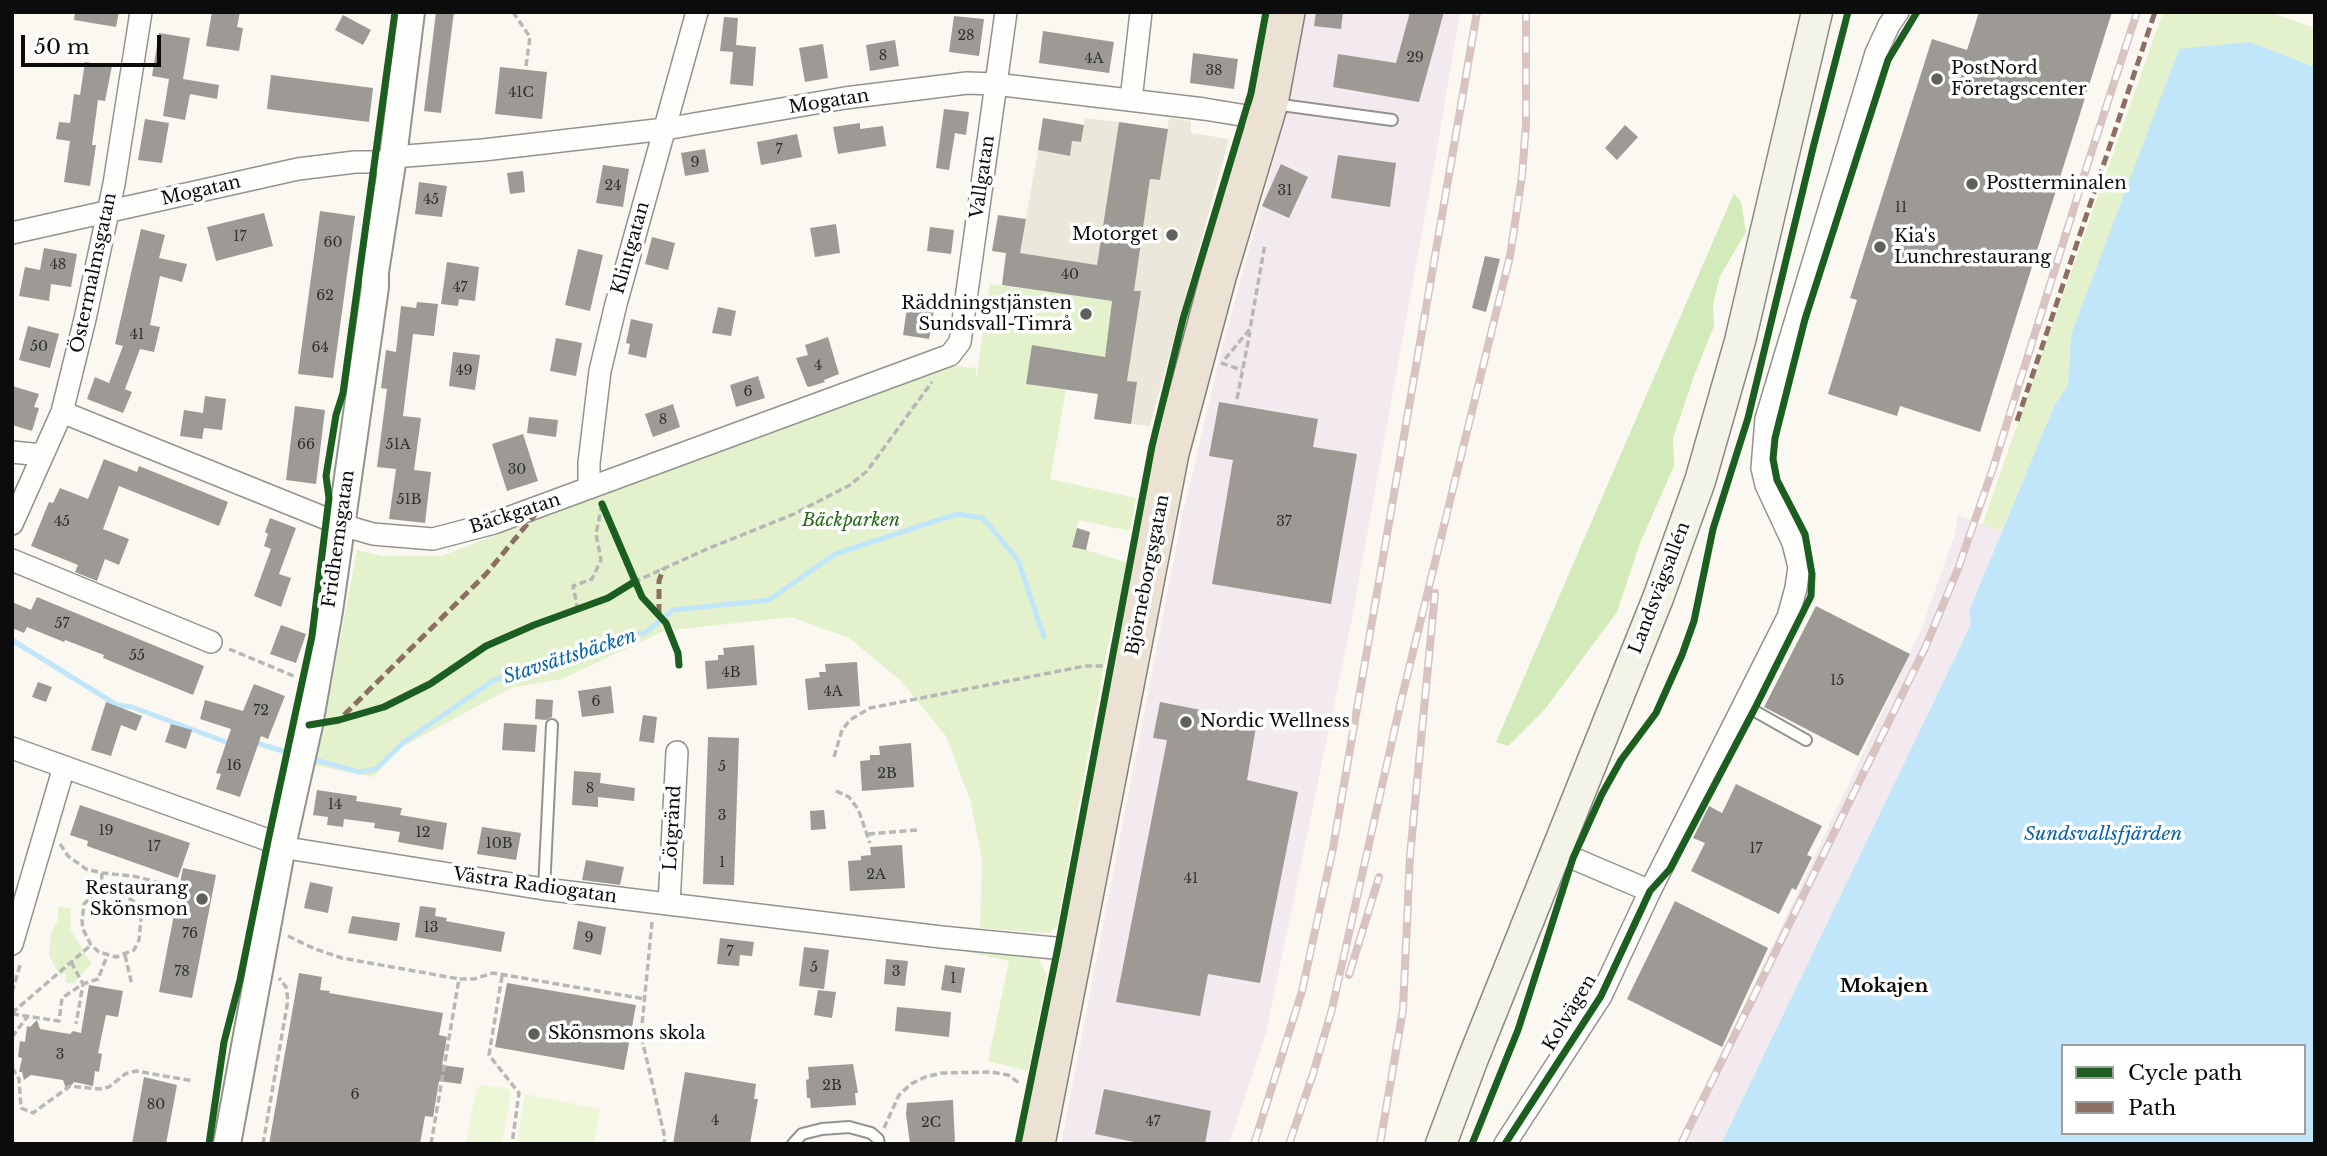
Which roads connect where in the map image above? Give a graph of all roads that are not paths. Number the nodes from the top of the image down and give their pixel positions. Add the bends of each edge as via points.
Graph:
1 (141, 12) edge
2 (411, 12) edge
3 (697, 12) edge
4 (1006, 12) edge
5 (1141, 12) edge
6 (1287, 12) edge
7 (1817, 12) edge
8 (1898, 12) edge
9 (995, 84) junction
10 (1131, 100) junction
11 (1268, 111) junction
12 (1392, 120) dead end
13 (665, 129) junction
14 (392, 159) junction
15 (108, 212) junction
16 (12, 233) edge
17 (955, 349) joint
18 (62, 412) junction
19 (12, 452) edge
20 (42, 456) junction
21 (596, 496) junction
22 (12, 524) edge
23 (342, 525) junction
24 (12, 560) edge
25 (211, 642) road end
26 (1744, 705) junction
27 (552, 725) dead end
28 (1806, 740) dead end
29 (12, 748) edge
30 (677, 752) dead end
31 (64, 767) junction
32 (282, 846) junction
33 (1556, 851) junction
34 (544, 889) junction
35 (1650, 891) junction
36 (662, 903) junction
37 (1075, 950) junction
38 (17, 951) edge
39 (878, 1142) edge
40 (227, 1144) edge
41 (793, 1144) edge
42 (1037, 1144) edge
43 (1441, 1144) edge
44 (1505, 1144) edge

1 - 15 street, Östermalmsgatan
2 - 14 street, Fridhemsgatan
3 - 13 street, Klintgatan
4 - 9 street, Vallgatan
5 - 10 street
6 - 11 highway, Björneborgsgatan
7 - 33 main road, Landsvägsallén via 1740,341 1700,481
8 - 26 street, Kolvägen via 1876,53 1766,419 1762,468 1799,567 1788,617
9 - 10 street, Mogatan
9 - 13 street, Mogatan via 967,83 845,98
9 - 17 street, Vallgatan
10 - 11 street, Mogatan
11 - 12 lane
11 - 37 highway, Björneborgsgatan via 1171,453
13 - 14 street, Mogatan
13 - 21 street, Klintgatan via 600,371 589,463
14 - 15 street, Mogatan via 298,169
14 - 23 street, Fridhemsgatan
15 - 16 street, Mogatan
15 - 18 street, Östermalmsgatan
17 - 21 street, Bäckgatan
18 - 20 street, Östermalmsgatan
18 - 23 street, Bäckgatan
19 - 20 street
20 - 22 street, Östermalmsgatan
21 - 23 street, Bäckgatan via 433,539 373,534
23 - 32 street, Fridhemsgatan via 309,725
24 - 25 street
26 - 28 lane
26 - 35 street, Kolvägen
27 - 34 lane
29 - 31 street, Västra Radiogatan
30 - 36 street, Lötgränd
31 - 32 street, Västra Radiogatan
31 - 38 street
32 - 34 street, Västra Radiogatan
32 - 40 street, Fridhemsgatan
33 - 35 street
33 - 43 main road, Landsvägsallén
34 - 36 street, Västra Radiogatan
35 - 44 street, Kolvägen via 1601,996
36 - 37 street, Västra Radiogatan
37 - 42 highway, Björneborgsgatan
39 - 41 lane via 870,1133 849,1127 802,1134

